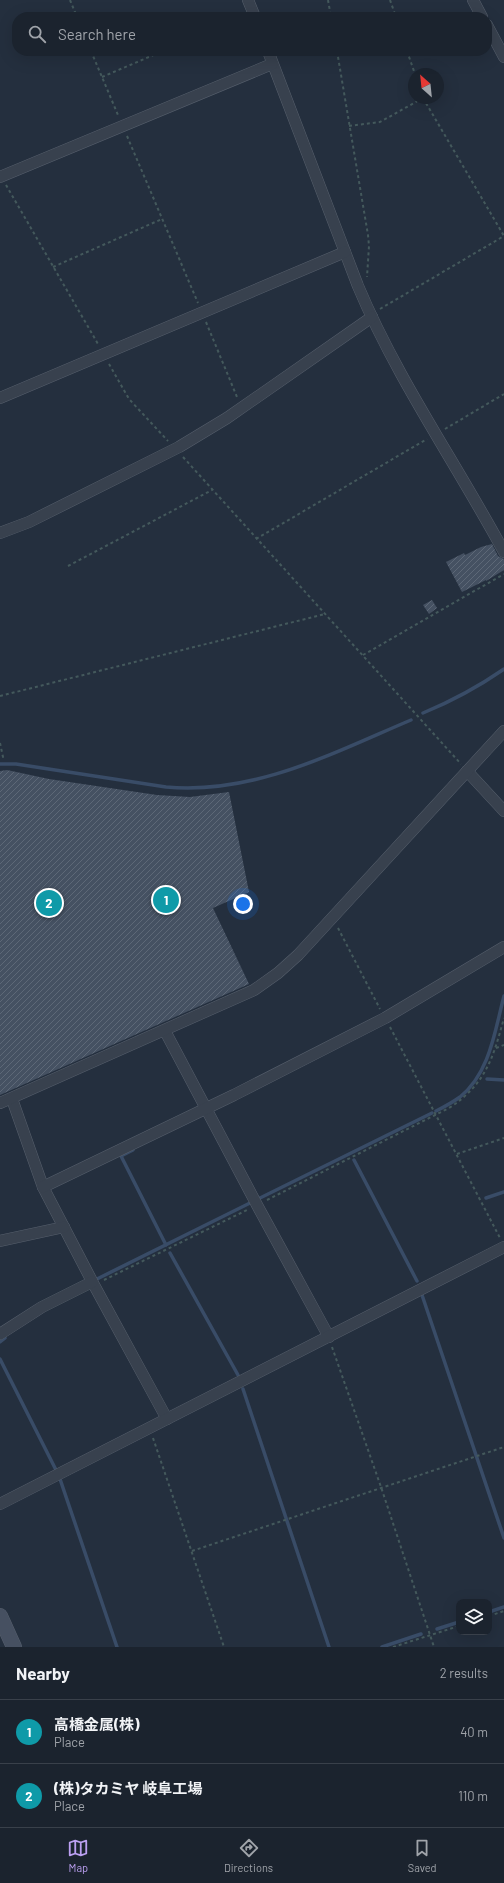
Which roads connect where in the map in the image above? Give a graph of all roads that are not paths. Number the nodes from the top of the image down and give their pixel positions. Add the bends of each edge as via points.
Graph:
1 (248, 0) edge
2 (473, 0) edge
3 (253, 12) edge
4 (479, 12) edge
5 (492, 35) edge
6 (270, 56) edge
7 (504, 57) edge
8 (272, 64) junction
9 (0, 177) edge
10 (345, 252) junction
11 (371, 316) junction
12 (0, 398) edge
13 (0, 533) edge
14 (504, 552) edge
15 (504, 731) edge
16 (467, 771) junction
17 (504, 811) edge
18 (504, 947) edge
19 (165, 1031) junction
20 (12, 1098) junction
21 (0, 1103) edge
22 (207, 1109) junction
23 (43, 1187) junction
24 (64, 1227) junction
25 (0, 1241) edge
26 (504, 1247) edge
27 (93, 1284) junction
28 (0, 1334) edge
29 (329, 1337) junction
30 (167, 1419) junction
31 (0, 1504) edge
32 (0, 1616) edge
33 (14, 1647) edge

1 - 3 street
2 - 4 street
5 - 7 street
6 - 8 street
8 - 9 street
8 - 10 street
10 - 11 street
10 - 12 street
11 - 13 street via 241,408 176,448 29,522
11 - 14 street
15 - 16 street
16 - 17 street
16 - 19 street via 278,973 254,990
18 - 22 street via 385,1018
19 - 20 street
19 - 22 street
20 - 21 street
20 - 23 street
22 - 23 street
22 - 29 street
23 - 24 street
24 - 25 street
24 - 27 street
26 - 29 street
27 - 28 street via 42,1307
27 - 30 street
29 - 30 street
30 - 31 street
32 - 33 main road

